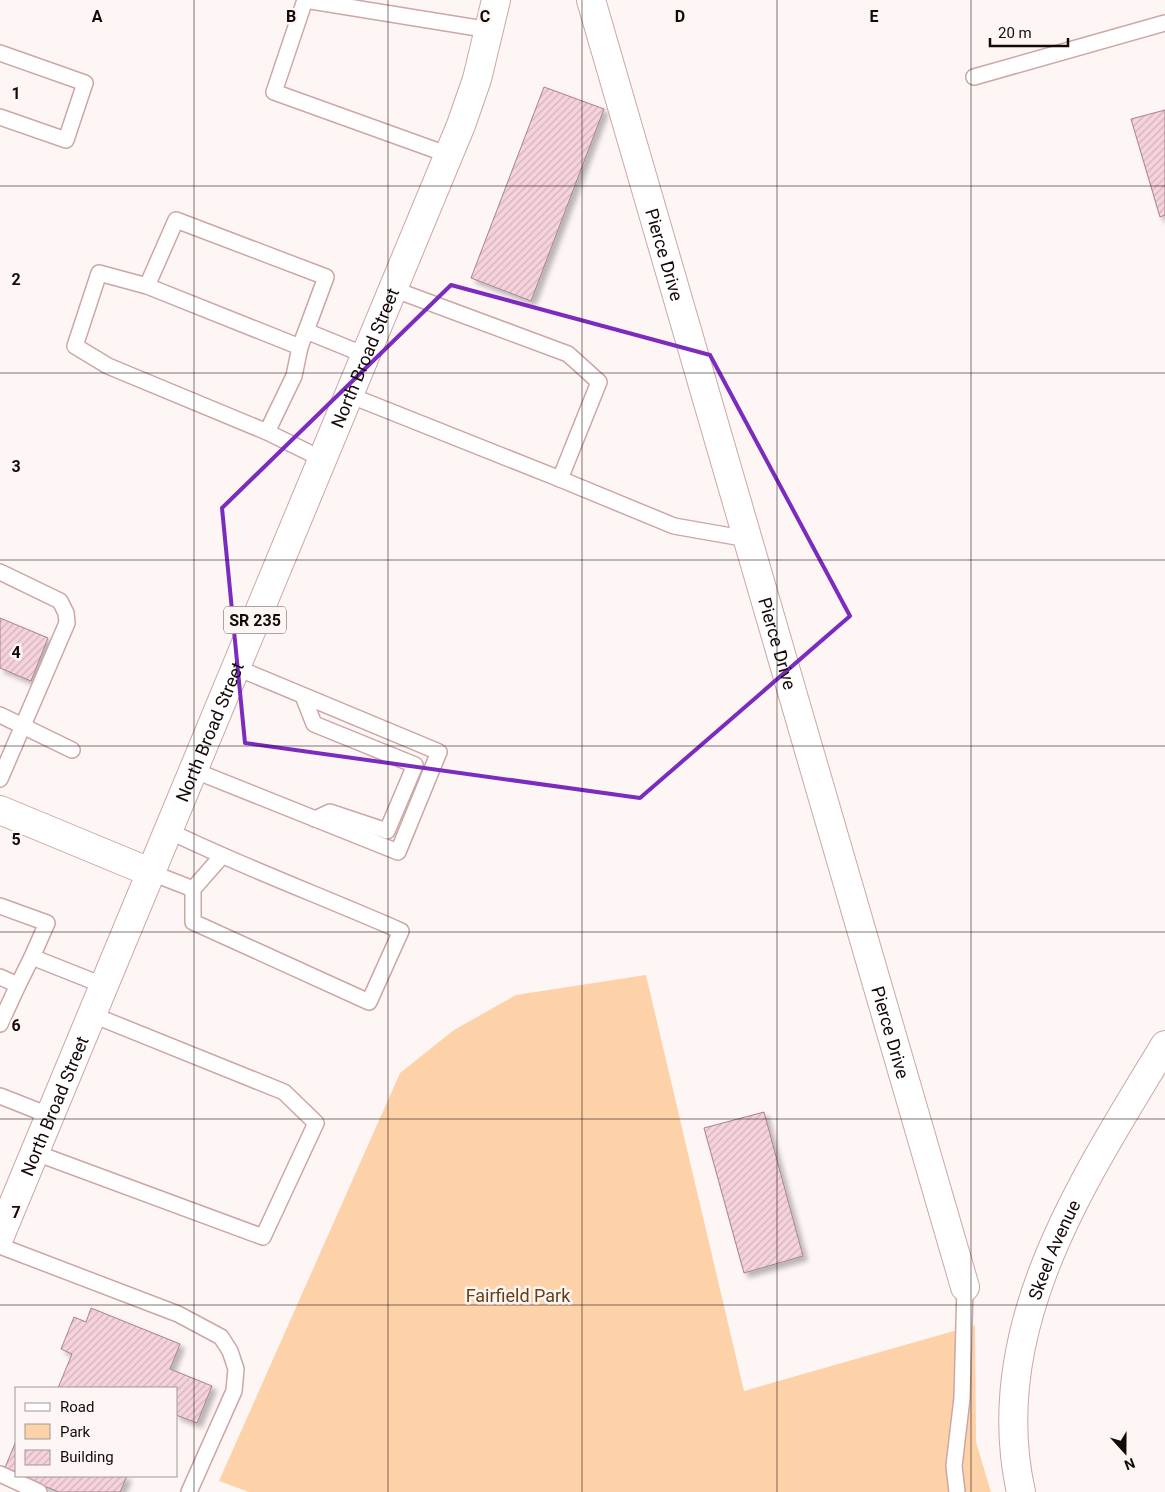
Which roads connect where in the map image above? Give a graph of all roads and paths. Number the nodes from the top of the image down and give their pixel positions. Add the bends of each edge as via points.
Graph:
1 (305, 0) edge
2 (496, 0) edge
3 (591, 0) edge
4 (1165, 23) edge
5 (490, 30) junction
6 (0, 53) edge
7 (974, 77) dead end
8 (0, 117) edge
9 (448, 155) junction
10 (147, 286) junction
11 (393, 289) junction
12 (306, 331) junction
13 (300, 347) junction
14 (365, 356) junction
15 (348, 395) junction
16 (268, 432) junction
17 (322, 459) junction
18 (560, 479) junction
19 (748, 539) junction
20 (0, 572) edge
21 (235, 666) junction
22 (303, 696) junction
23 (0, 715) edge
24 (23, 726) junction
25 (72, 750) dead end
26 (193, 770) junction
27 (0, 779) edge
28 (0, 810) edge
29 (315, 819) junction
30 (169, 831) junction
31 (221, 857) junction
32 (152, 873) junction
33 (194, 889) junction
34 (0, 906) edge
35 (32, 957) junction
36 (0, 977) edge
37 (18, 984) junction
38 (105, 986) junction
39 (93, 1014) junction
40 (0, 1024) edge
41 (1165, 1045) edge
42 (0, 1096) edge
43 (51, 1116) junction
44 (36, 1153) junction
45 (0, 1236) edge
46 (0, 1246) edge
47 (965, 1287) joint
48 (0, 1474) edge
49 (1019, 1484) edge
50 (39, 1492) edge
51 (190, 1492) edge
52 (956, 1492) edge

1 - 5 lane
1 - 9 lane via 274,92
2 - 5 street, North Broad Street / SR 235
3 - 19 street, Pierce Drive
4 - 7 lane
5 - 9 street, North Broad Street / SR 235 via 477,79
6 - 8 lane via 85,83 66,140
9 - 11 street, North Broad Street / SR 235
10 - 12 lane via 176,220 326,277
10 - 13 lane
10 - 16 lane via 99,273 75,346 108,366
11 - 14 street, North Broad Street / SR 235
11 - 18 lane via 568,354 599,382
12 - 13 lane
12 - 14 lane
13 - 16 lane via 294,376
14 - 15 street, North Broad Street / SR 235
15 - 17 street, North Broad Street / SR 235
15 - 18 lane
16 - 17 lane
17 - 21 street, North Broad Street / SR 235
18 - 19 lane via 674,526
19 - 47 street, Pierce Drive
20 - 24 lane via 60,601 66,613 67,622
21 - 22 lane
21 - 26 street, North Broad Street / SR 235
22 - 29 lane via 314,724 415,765 387,831 330,812
22 - 29 lane via 439,752 398,852
23 - 24 lane
24 - 25 lane
24 - 27 lane
26 - 29 lane
26 - 30 street, North Broad Street / SR 235
28 - 32 street
30 - 31 lane
30 - 32 street, North Broad Street / SR 235
31 - 33 lane
31 - 33 lane via 319,894 401,931 369,1002 193,922
32 - 33 lane
32 - 38 street, North Broad Street / SR 235
34 - 35 lane via 47,924
35 - 37 lane
35 - 38 lane
36 - 37 lane
37 - 40 lane
38 - 39 street, North Broad Street / SR 235
39 - 43 street, North Broad Street / SR 235
39 - 44 lane via 284,1092 316,1123 263,1237
41 - 49 street, Skeel Avenue via 1085,1183 1033,1296 1019,1349 1013,1399
42 - 43 lane
43 - 44 street, North Broad Street / SR 235
44 - 45 street, North Broad Street / SR 235
46 - 51 lane via 178,1314 221,1337 236,1368 234,1391
47 - 52 lane via 962,1398 954,1466
48 - 50 lane

